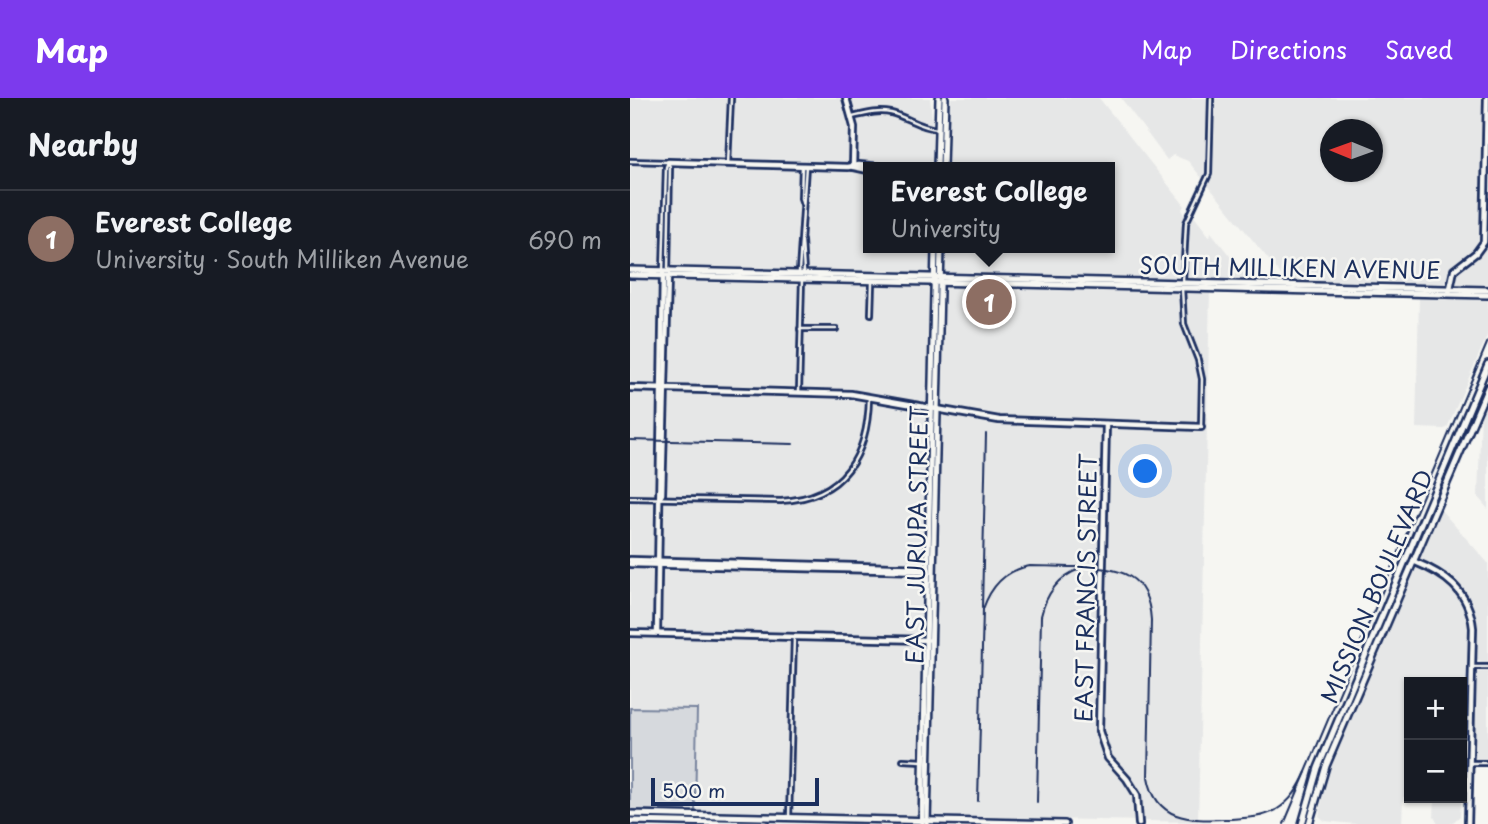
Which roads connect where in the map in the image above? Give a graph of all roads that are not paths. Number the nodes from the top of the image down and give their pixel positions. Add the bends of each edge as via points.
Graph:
1 (731, 98) edge
2 (846, 98) edge
3 (939, 98) edge
4 (945, 98) edge
5 (1211, 98) edge
6 (1487, 98) edge
7 (852, 117) junction
8 (938, 130) junction
9 (630, 162) edge
10 (668, 162) junction
11 (937, 162) edge
12 (943, 162) edge
13 (729, 164) junction
14 (863, 165) edge
15 (804, 166) junction
16 (853, 167) junction
17 (863, 169) edge
18 (935, 253) edge
19 (941, 253) edge
20 (630, 272) edge
21 (666, 273) junction
22 (801, 275) junction
23 (872, 280) junction
24 (938, 280) junction
25 (1182, 285) junction
26 (1449, 291) junction
27 (1484, 292) edge
28 (872, 314) dead end
29 (800, 329) junction
30 (836, 329) dead end
31 (1488, 364) edge
32 (1488, 372) edge
33 (1488, 380) edge
34 (1488, 387) edge
35 (630, 388) edge
36 (663, 388) junction
37 (799, 392) junction
38 (869, 396) junction
39 (1481, 403) junction
40 (934, 408) junction
41 (1106, 424) junction
42 (1201, 427) joint
43 (1436, 488) junction
44 (630, 498) edge
45 (660, 498) junction
46 (928, 551) junction
47 (1410, 560) junction
48 (630, 563) edge
49 (659, 563) junction
50 (911, 567) junction
51 (929, 570) junction
52 (630, 633) edge
53 (657, 633) junction
54 (794, 637) junction
55 (928, 640) junction
56 (1472, 667) junction
57 (1488, 667) edge
58 (925, 675) junction
59 (930, 700) junction
60 (924, 712) junction
61 (929, 740) junction
62 (903, 760) dead end
63 (923, 761) junction
64 (1470, 762) junction
65 (1488, 763) edge
66 (630, 814) edge
67 (789, 818) junction
68 (630, 821) edge
69 (924, 823) edge
70 (766, 824) edge
71 (1065, 824) edge
72 (1139, 824) edge
73 (1302, 824) edge
74 (1309, 824) edge
75 (1468, 824) edge

1 - 13 street
2 - 7 street
3 - 8 main road
4 - 12 main road
5 - 25 street via 1209,174 1186,223
6 - 26 street via 1485,237 1476,253 1454,270
7 - 8 street via 888,113
7 - 16 street
8 - 11 main road
9 - 10 street
10 - 13 street
10 - 21 street
13 - 15 street
14 - 16 street
15 - 16 street
15 - 22 street
16 - 17 street
18 - 24 main road, EAST JURUPA STREET
19 - 24 main road, EAST JURUPA STREET
20 - 21 main road, SOUTH MILLIKEN AVENUE
21 - 22 main road, SOUTH MILLIKEN AVENUE
21 - 36 street
22 - 23 main road, SOUTH MILLIKEN AVENUE
22 - 24 main road, SOUTH MILLIKEN AVENUE
22 - 29 street
23 - 24 main road, SOUTH MILLIKEN AVENUE
23 - 28 street
24 - 25 main road, SOUTH MILLIKEN AVENUE
24 - 40 main road, EAST JURUPA STREET
25 - 26 main road, SOUTH MILLIKEN AVENUE
25 - 42 street via 1184,324 1202,379
26 - 27 main road, SOUTH MILLIKEN AVENUE
29 - 30 street
29 - 37 street
31 - 43 main road, MISSION BOULEVARD
32 - 43 main road
33 - 39 main road
34 - 39 main road, MISSION BOULEVARD
35 - 36 street
36 - 37 street
36 - 45 street
37 - 38 street
38 - 40 street
38 - 45 street via 868,428 858,455 841,477 817,493 781,501
39 - 47 main road, MISSION BOULEVARD
40 - 41 street via 999,421
40 - 46 main road, EAST JURUPA STREET
40 - 51 main road, EAST JURUPA STREET
41 - 42 street
41 - 72 street, EAST FRANCIS STREET via 1099,731 1108,758 1137,796
43 - 47 main road, MISSION BOULEVARD
44 - 45 street
45 - 49 street
46 - 50 street via 921,564
46 - 51 main road, EAST JURUPA STREET
47 - 56 street via 1445,576 1466,601 1474,628
47 - 73 main road, MISSION BOULEVARD via 1318,768
47 - 74 main road, MISSION BOULEVARD via 1326,766
48 - 49 street
49 - 50 street
49 - 51 street
49 - 53 street
50 - 51 street
51 - 55 main road, EAST JURUPA STREET
52 - 53 street
53 - 54 street
54 - 55 street
54 - 67 street
55 - 58 main road, EAST JURUPA STREET
55 - 59 main road, EAST JURUPA STREET
56 - 57 street
56 - 64 street
58 - 59 main road
58 - 60 main road, EAST JURUPA STREET
59 - 61 main road, EAST JURUPA STREET
60 - 61 main road
60 - 63 main road, EAST JURUPA STREET
61 - 69 main road, EAST JURUPA STREET
62 - 63 street
63 - 69 main road, EAST JURUPA STREET
64 - 65 street
64 - 75 street
66 - 67 main road
67 - 69 main road
68 - 70 main road
69 - 71 main road

